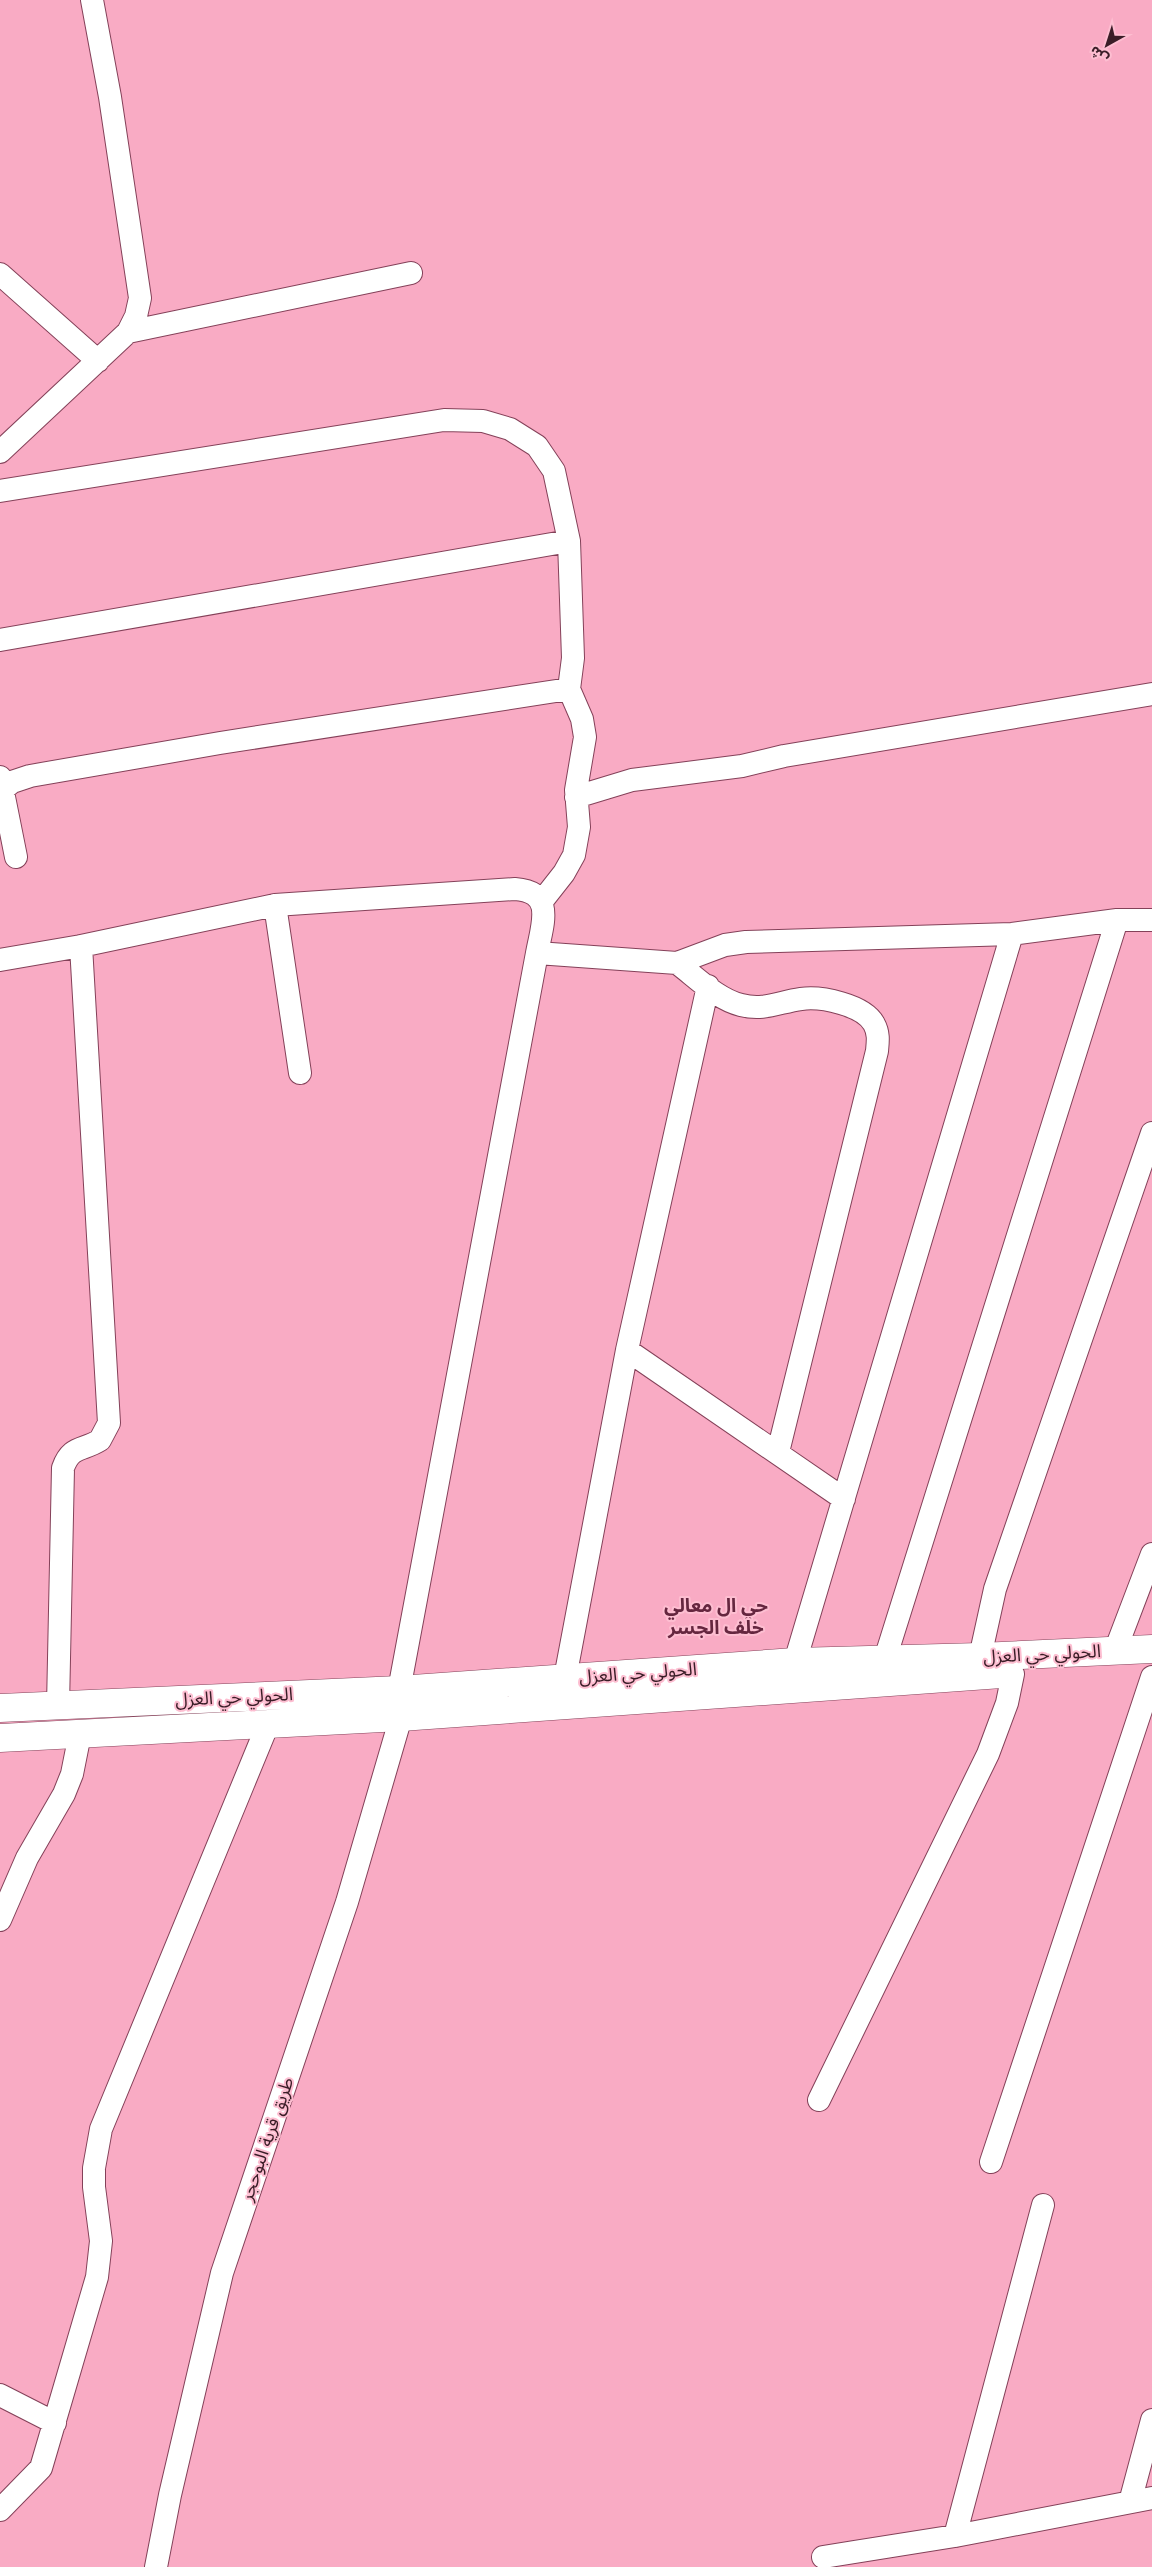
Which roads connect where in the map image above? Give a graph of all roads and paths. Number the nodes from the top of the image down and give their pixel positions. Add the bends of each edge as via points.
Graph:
1 (92, 0) edge
2 (410, 273) dead end
3 (0, 274) edge
4 (128, 332) junction
5 (98, 361) junction
6 (0, 452) edge
7 (0, 492) edge
8 (569, 541) junction
9 (0, 640) edge
10 (569, 689) junction
11 (1152, 694) edge
12 (1, 786) edge
13 (576, 797) junction
14 (16, 857) dead end
15 (542, 901) junction
16 (275, 905) junction
17 (1117, 920) junction
18 (1152, 920) edge
19 (1012, 934) junction
20 (82, 946) junction
21 (537, 953) junction
22 (0, 960) edge
23 (677, 963) junction
24 (708, 986) junction
25 (300, 1073) dead end
26 (1152, 1133) edge
27 (628, 1350) junction
28 (778, 1452) junction
29 (844, 1499) junction
30 (1152, 1554) edge
31 (1152, 1649) edge
32 (1115, 1651) junction
33 (980, 1658) junction
34 (885, 1659) junction
35 (795, 1662) junction
36 (1013, 1674) junction
37 (1152, 1677) edge
38 (565, 1678) junction
39 (399, 1690) junction
40 (58, 1706) junction
41 (0, 1708) edge
42 (401, 1717) junction
43 (268, 1724) junction
44 (80, 1734) junction
45 (0, 1738) edge
46 (0, 1920) edge
47 (820, 2100) dead end
48 (991, 2162) dead end
49 (1043, 2205) dead end
50 (0, 2395) edge
51 (1152, 2420) edge
52 (55, 2423) junction
53 (1152, 2498) edge
54 (1130, 2502) junction
55 (0, 2510) edge
56 (955, 2536) junction
57 (823, 2557) dead end
58 (156, 2567) edge

1 - 4 street via 138,276 140,298
2 - 4 street
3 - 5 street
4 - 5 street
5 - 6 street
7 - 8 street via 464,419 510,429 537,446 554,471
8 - 9 street
8 - 10 street via 573,658
10 - 12 street via 220,743 40,774
10 - 13 street via 585,728
11 - 13 street via 784,756 742,766 632,780
12 - 14 street
13 - 15 street via 579,827 574,855
15 - 16 street via 535,893 515,889
15 - 21 street via 544,910
16 - 20 street
16 - 25 street
17 - 18 street
17 - 19 street
17 - 34 street
19 - 23 street via 746,942 725,945
19 - 29 street
20 - 22 street
20 - 40 street via 109,1423 100,1440 73,1451 63,1468
21 - 23 street
21 - 39 street
23 - 24 street
24 - 27 street
24 - 28 street via 730,1001 751,1007 775,1006 802,999 833,1001 864,1013 874,1023 879,1036
26 - 33 street via 995,1588
27 - 28 street
27 - 38 street
28 - 29 street
29 - 35 street
30 - 32 street
31 - 32 highway
32 - 33 highway, الحولي حي العزل
32 - 36 highway, الحولي حي العزل via 1089,1663
33 - 34 highway, الحولي حي العزل
34 - 35 highway, الحولي حي العزل
35 - 38 highway, الحولي حي العزل
36 - 42 highway, الحولي حي العزل
36 - 47 street via 1008,1703 988,1754
37 - 48 street
38 - 39 highway, الحولي حي العزل
39 - 40 highway, الحولي حي العزل
40 - 41 highway, الحولي حي العزل
42 - 43 highway, الحولي حي العزل
42 - 58 street, طريق قرية البوحجر via 347,1902 222,2274
43 - 44 highway, الحولي حي العزل
43 - 52 street via 101,2129 94,2168 100,2259
44 - 45 highway, الحولي حي العزل
44 - 46 street via 72,1774 64,1794 27,1858
49 - 56 street
50 - 52 street
51 - 54 street
52 - 55 street via 40,2468
53 - 54 street
54 - 56 street
56 - 57 street

